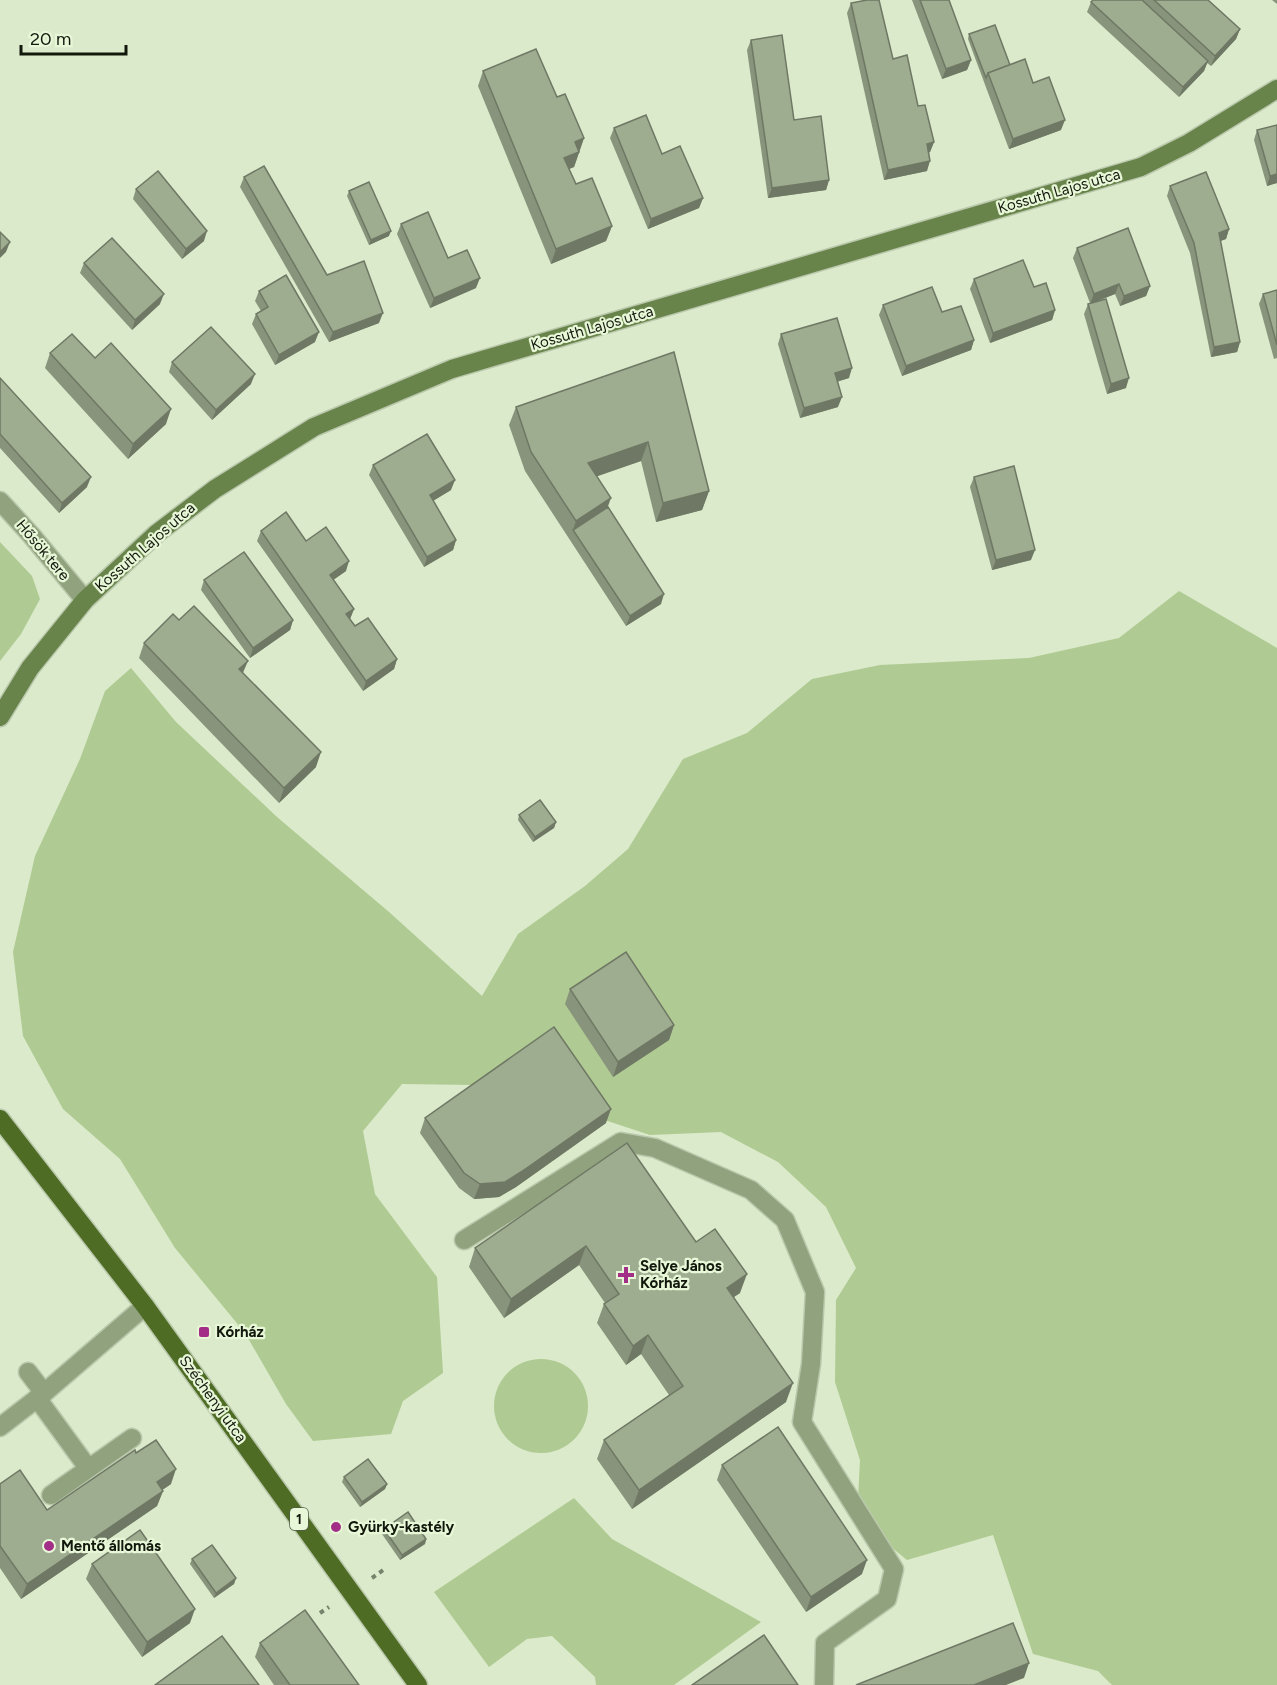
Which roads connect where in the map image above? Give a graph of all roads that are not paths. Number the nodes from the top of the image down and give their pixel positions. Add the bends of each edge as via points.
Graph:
1 (1277, 89) edge
2 (0, 501) edge
3 (85, 600) junction
4 (0, 717) edge
5 (0, 1119) edge
6 (464, 1240) dead end
7 (146, 1306) junction
8 (28, 1372) dead end
9 (41, 1395) junction
10 (0, 1427) edge
11 (132, 1438) dead end
12 (88, 1467) junction
13 (51, 1495) dead end
14 (418, 1685) edge
15 (824, 1685) edge

1 - 3 street, Kossuth Lajos utca via 1141,167 452,369 314,426 215,489 156,534
2 - 3 street, Hősök tere
3 - 4 street, Kossuth Lajos utca via 30,668
5 - 7 main road, Széchenyi utca / 1
6 - 15 street via 621,1142 655,1148 751,1190 785,1220 815,1292 811,1364 802,1422 894,1569 887,1599 825,1643
7 - 9 street
7 - 14 main road, Széchenyi utca / 1
8 - 9 street
9 - 10 street
9 - 12 street
11 - 12 street
12 - 13 street

